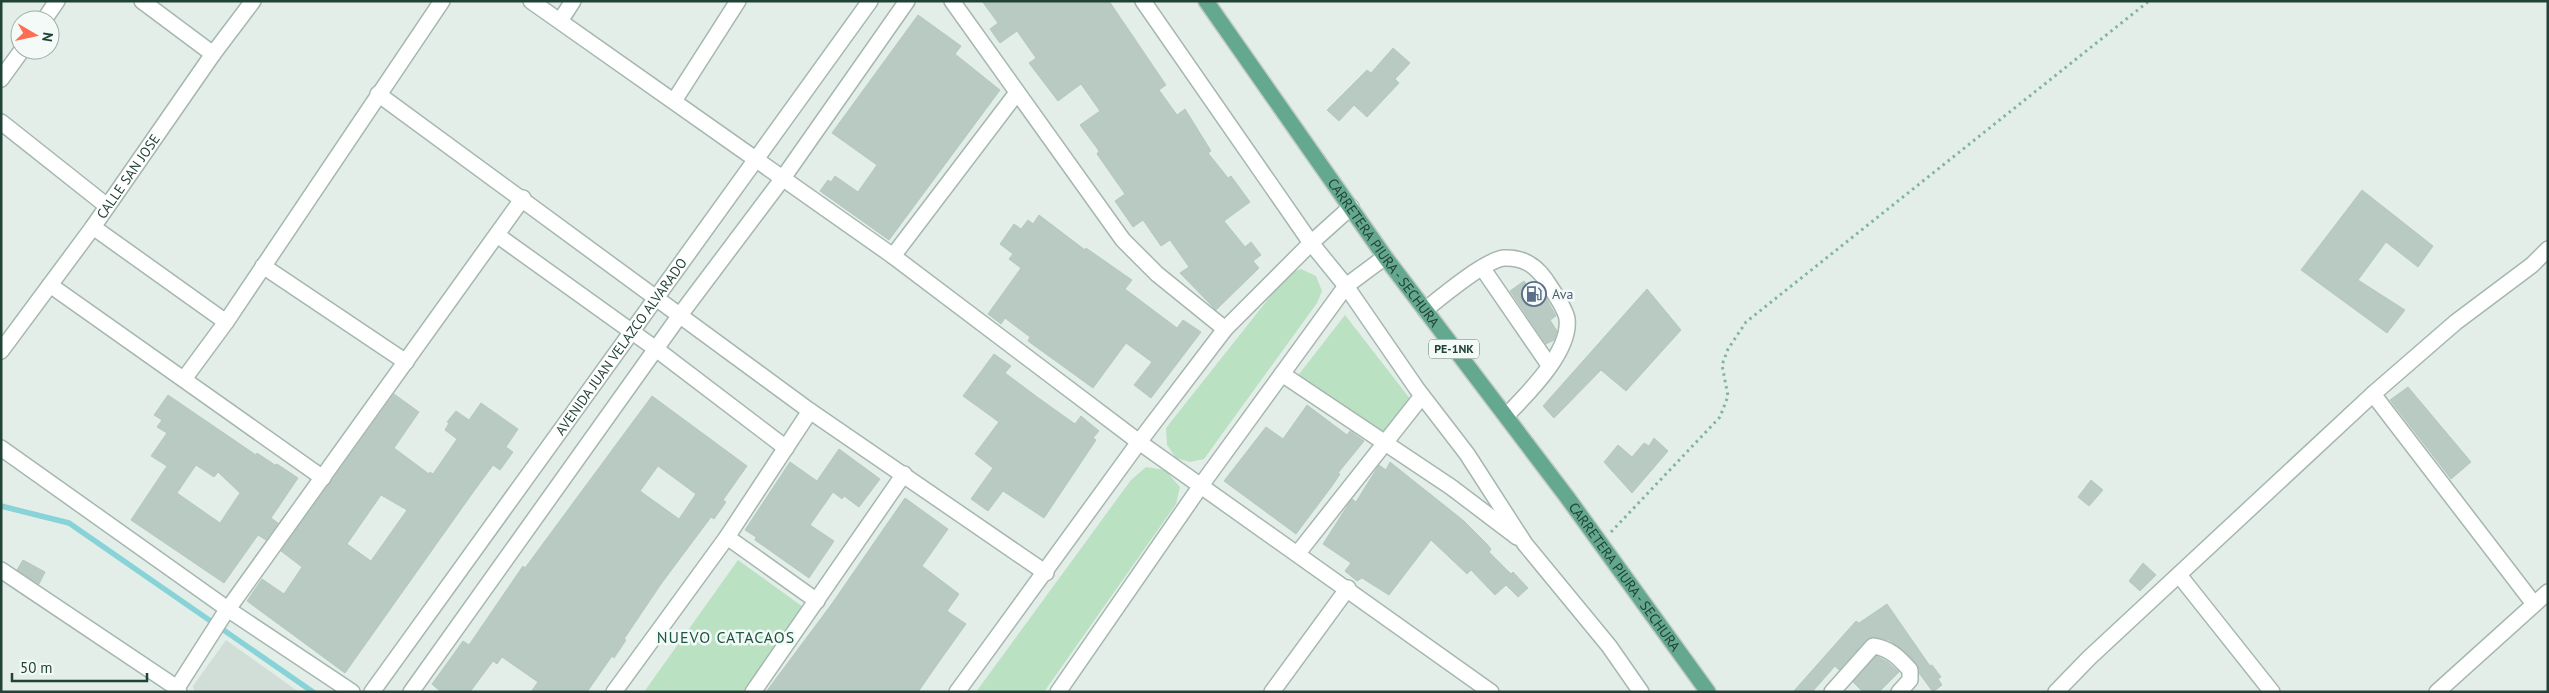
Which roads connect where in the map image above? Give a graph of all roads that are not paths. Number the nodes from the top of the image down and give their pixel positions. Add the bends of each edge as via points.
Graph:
1 (142, 1) edge
2 (253, 1) edge
3 (442, 1) edge
4 (531, 1) edge
5 (574, 1) edge
6 (738, 1) edge
7 (870, 1) edge
8 (907, 1) edge
9 (952, 1) edge
10 (1143, 1) edge
11 (1206, 1) edge
12 (560, 21) junction
13 (213, 54) junction
14 (15, 60) edge
15 (1, 79) edge
16 (378, 94) junction
17 (1016, 94) junction
18 (674, 101) junction
19 (1, 122) edge
20 (756, 158) junction
21 (783, 178) junction
22 (523, 198) junction
23 (107, 206) junction
24 (1351, 207) junction
25 (93, 227) junction
26 (497, 235) junction
27 (1312, 243) junction
28 (2548, 249) edge
29 (892, 256) junction
30 (1385, 257) junction
31 (263, 266) junction
32 (1483, 269) junction
33 (50, 284) junction
34 (1346, 286) junction
35 (655, 297) junction
36 (1425, 310) junction
37 (680, 315) junction
38 (226, 322) junction
39 (1225, 329) junction
40 (630, 331) junction
41 (2, 346) edge
42 (656, 349) junction
43 (406, 362) junction
44 (1549, 365) junction
45 (1282, 374) junction
46 (184, 379) junction
47 (2373, 394) junction
48 (1422, 396) junction
49 (810, 411) junction
50 (1506, 416) junction
51 (1139, 442) junction
52 (1384, 444) junction
53 (1, 448) edge
54 (786, 448) junction
55 (904, 474) junction
56 (323, 478) junction
57 (1202, 484) junction
58 (727, 537) junction
59 (1525, 544) junction
60 (1298, 553) junction
61 (1, 570) edge
62 (1046, 573) junction
63 (2179, 575) junction
64 (1348, 588) junction
65 (2548, 592) edge
66 (818, 601) junction
67 (2534, 604) junction
68 (226, 613) junction
69 (178, 690) edge
70 (616, 691) edge
71 (352, 692) edge
72 (372, 692) edge
73 (411, 692) edge
74 (753, 692) edge
75 (957, 692) edge
76 (1058, 692) edge
77 (1272, 692) edge
78 (1491, 692) edge
79 (1642, 692) edge
80 (1708, 692) edge
81 (1832, 692) edge
82 (1899, 692) edge
83 (2056, 692) edge
84 (2272, 692) edge
85 (2437, 692) edge

1 - 13 street
2 - 13 street, CALLE SAN JOSE
3 - 16 street
4 - 12 street
5 - 12 street
6 - 18 street
7 - 20 street, AVENIDA JUAN VELAZCO ALVARADO
8 - 21 street
9 - 17 street
10 - 27 street
11 - 24 main road, CARRETERA PIURA - SECHURA / PE-1NK
12 - 18 street
13 - 23 street, CALLE SAN JOSE
14 - 15 street
16 - 22 street
16 - 31 street
17 - 29 street
17 - 39 street via 1123,240 1157,274
18 - 20 street
19 - 23 street
20 - 21 street
20 - 35 street, AVENIDA JUAN VELAZCO ALVARADO
21 - 29 street
21 - 37 street
22 - 26 street
22 - 35 street
23 - 25 street, CALLE SAN JOSE
24 - 27 street
24 - 30 main road, CARRETERA PIURA - SECHURA / PE-1NK
25 - 33 street, CALLE SAN JOSE
25 - 38 street
26 - 40 street
26 - 43 street
27 - 34 street
27 - 39 street
28 - 47 street
29 - 51 street
30 - 34 street
30 - 36 main road, CARRETERA PIURA - SECHURA / PE-1NK
31 - 38 street
31 - 43 street
32 - 36 street
32 - 44 street
32 - 44 street via 1502,258 1521,260 1535,266 1552,288 1567,318 1565,337
33 - 41 street, CALLE SAN JOSE
33 - 46 street
34 - 45 street
34 - 48 street
35 - 37 street
35 - 40 street, AVENIDA JUAN VELAZCO ALVARADO
36 - 50 main road, CARRETERA PIURA - SECHURA / PE-1NK
37 - 42 street
37 - 49 street
38 - 46 street
39 - 51 street
40 - 42 street
40 - 72 street, AVENIDA JUAN VELAZCO ALVARADO
42 - 54 street
42 - 73 street
43 - 56 street
44 - 50 street via 1542,378
45 - 52 street
45 - 57 street
46 - 56 street
47 - 63 street
47 - 67 street
48 - 52 street
48 - 59 street via 1467,454
49 - 54 street
49 - 55 street
50 - 80 main road, CARRETERA PIURA - SECHURA / PE-1NK
51 - 57 street
51 - 62 street
52 - 59 street via 1451,487
52 - 60 street
53 - 68 street
54 - 58 street
55 - 62 street
55 - 66 street
56 - 68 street
57 - 60 street
57 - 76 street
58 - 66 street
58 - 70 street
59 - 79 street via 1609,646
60 - 64 street
61 - 69 street
62 - 75 street
63 - 83 street via 2088,658
63 - 84 street
64 - 77 street
64 - 78 street
65 - 67 street
66 - 74 street
67 - 85 street
68 - 69 street
68 - 71 street
81 - 82 street via 1873,646 1884,647 1910,670 1910,680

